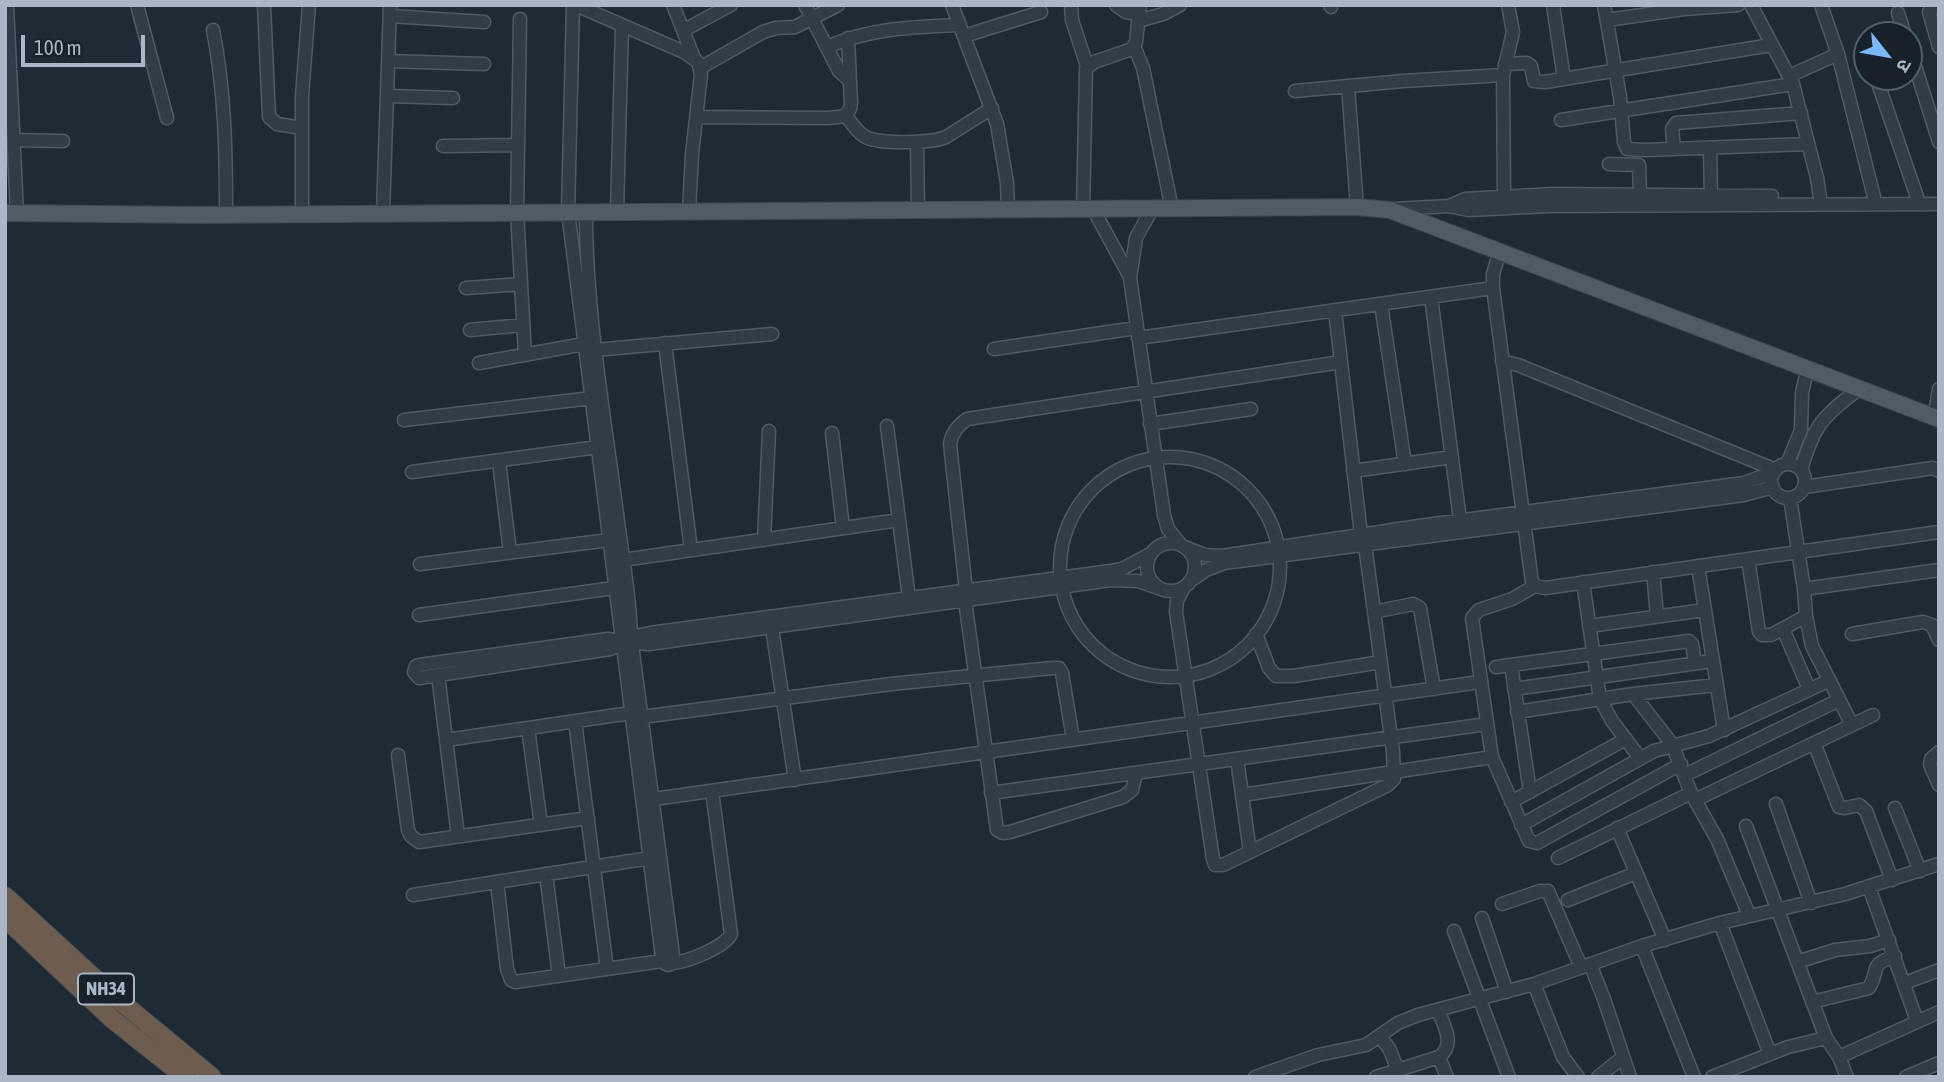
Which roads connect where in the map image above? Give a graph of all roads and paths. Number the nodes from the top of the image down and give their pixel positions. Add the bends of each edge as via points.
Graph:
1 (7, 5) edge
2 (137, 5) edge
3 (264, 5) edge
4 (309, 5) edge
5 (574, 5) edge
6 (673, 5) edge
7 (731, 5) edge
8 (805, 5) edge
9 (838, 5) edge
10 (952, 5) edge
11 (1071, 5) edge
12 (1115, 5) edge
13 (1180, 5) edge
14 (1508, 5) edge
15 (1553, 5) edge
16 (1604, 5) edge
17 (1738, 5) edge
18 (1751, 5) edge
19 (1821, 5) edge
20 (1936, 5) edge
21 (390, 11) edge
22 (1041, 12) dead end
23 (1139, 13) edge
24 (1898, 13) dead end
25 (520, 19) dead end
26 (812, 19) junction
27 (1607, 20) junction
28 (1901, 21) edge
29 (484, 22) dead end
30 (622, 25) junction
31 (213, 30) dead end
32 (684, 30) junction
33 (962, 31) junction
34 (848, 38) junction
35 (1771, 45) junction
36 (1135, 46) junction
37 (827, 47) junction
38 (1939, 47) edge
39 (1838, 54) junction
40 (388, 61) junction
41 (697, 63) junction
42 (484, 64) dead end
43 (1087, 66) junction
44 (1504, 69) junction
45 (1615, 71) junction
46 (1564, 79) junction
47 (1791, 80) junction
48 (850, 81) junction
49 (1349, 86) junction
50 (1295, 91) dead end
51 (1881, 91) edge
52 (1923, 91) edge
53 (387, 96) junction
54 (453, 98) dead end
55 (992, 108) junction
56 (1621, 111) junction
57 (1801, 113) junction
58 (846, 116) junction
59 (696, 117) junction
60 (167, 118) dead end
61 (1562, 120) dead end
62 (302, 128) junction
63 (14, 140) junction
64 (63, 141) dead end
65 (917, 142) junction
66 (1939, 142) edge
67 (1808, 144) junction
68 (518, 145) junction
69 (443, 146) dead end
70 (1710, 148) junction
71 (1674, 149) junction
72 (1609, 164) dead end
73 (1640, 195) junction
74 (1711, 196) junction
75 (1504, 197) junction
76 (1874, 197) junction
77 (1917, 197) junction
78 (1939, 197) edge
79 (1820, 201) junction
80 (1939, 204) edge
81 (1357, 206) junction
82 (1449, 206) junction
83 (1152, 209) junction
84 (1172, 209) junction
85 (1390, 209) junction
86 (918, 210) junction
87 (1008, 210) junction
88 (1088, 210) junction
89 (689, 211) junction
90 (517, 212) junction
91 (568, 212) junction
92 (586, 212) junction
93 (617, 212) junction
94 (11, 213) edge
95 (302, 213) junction
96 (383, 213) junction
97 (226, 214) junction
98 (1135, 242) junction
99 (1114, 246) junction
100 (1500, 251) junction
101 (1130, 278) junction
102 (521, 284) junction
103 (466, 288) dead end
104 (1493, 288) junction
105 (1431, 297) junction
106 (1381, 304) junction
107 (1335, 310) junction
108 (523, 325) junction
109 (470, 331) dead end
110 (1137, 333) junction
111 (772, 334) dead end
112 (665, 343) junction
113 (589, 347) junction
114 (994, 349) dead end
115 (525, 355) junction
116 (1502, 361) junction
117 (1340, 362) junction
118 (479, 363) dead end
119 (1807, 370) junction
120 (1859, 389) junction
121 (1939, 389) edge
122 (1145, 391) junction
123 (592, 398) junction
124 (1802, 407) junction
125 (1251, 409) dead end
126 (1824, 416) junction
127 (1937, 419) edge
128 (404, 421) dead end
129 (1150, 424) junction
130 (887, 426) dead end
131 (769, 432) dead end
132 (832, 433) dead end
133 (598, 447) junction
134 (1155, 457) junction
135 (1452, 457) junction
136 (499, 462) junction
137 (1405, 464) junction
138 (1779, 469) junction
139 (1801, 470) junction
140 (1353, 471) junction
141 (1939, 471) edge
142 (412, 472) dead end
143 (1773, 487) junction
144 (1804, 487) junction
145 (1790, 498) junction
146 (1164, 515) junction
147 (1523, 518) junction
148 (899, 520) junction
149 (1460, 520) junction
150 (843, 528) junction
151 (1939, 532) edge
152 (609, 540) junction
153 (764, 540) junction
154 (1363, 540) junction
155 (1184, 546) junction
156 (691, 550) junction
157 (1798, 551) junction
158 (510, 552) junction
159 (1152, 552) junction
160 (1281, 552) junction
161 (1748, 559) junction
162 (623, 560) junction
163 (420, 564) dead end
164 (1698, 566) junction
165 (1939, 570) edge
166 (1653, 572) junction
167 (1061, 582) junction
168 (1583, 582) junction
169 (1187, 584) junction
170 (1535, 586) junction
171 (614, 588) junction
172 (1804, 589) junction
173 (1165, 590) junction
174 (965, 596) junction
175 (909, 598) junction
176 (1705, 610) junction
177 (1176, 612) junction
178 (1374, 612) junction
179 (418, 615) dead end
180 (1657, 616) junction
181 (1806, 616) junction
182 (1589, 626) junction
183 (772, 628) junction
184 (1783, 629) junction
185 (1256, 634) junction
186 (1852, 634) dead end
187 (1939, 640) edge
188 (627, 641) junction
189 (1592, 654) junction
190 (1712, 661) junction
191 (1381, 662) junction
192 (1695, 663) junction
193 (1511, 665) junction
194 (1496, 667) dead end
195 (438, 675) junction
196 (976, 677) junction
197 (1186, 677) junction
198 (1596, 678) junction
199 (1828, 681) junction
200 (1480, 682) junction
201 (1716, 685) junction
202 (1514, 688) junction
203 (1434, 689) junction
204 (1809, 689) junction
205 (1633, 694) junction
206 (1385, 696) junction
207 (783, 698) junction
208 (1600, 699) junction
209 (1839, 700) junction
210 (1517, 712) junction
211 (637, 715) junction
212 (1873, 715) dead end
213 (575, 721) junction
214 (1192, 723) junction
215 (1487, 724) junction
216 (1852, 725) junction
217 (528, 728) junction
218 (1724, 730) junction
219 (1391, 738) junction
220 (1073, 739) junction
221 (446, 740) junction
222 (1626, 740) junction
223 (1814, 743) junction
224 (1672, 744) junction
225 (986, 751) junction
226 (1939, 752) edge
227 (398, 755) dead end
228 (1492, 757) junction
229 (1640, 758) junction
230 (1237, 759) junction
231 (1199, 764) junction
232 (1683, 770) junction
233 (1395, 772) junction
234 (1136, 774) junction
235 (795, 780) junction
236 (1939, 785) edge
237 (712, 791) junction
238 (1530, 792) junction
239 (991, 793) junction
240 (1242, 795) junction
241 (1693, 796) junction
242 (654, 799) junction
243 (1511, 802) junction
244 (1776, 804) dead end
245 (1895, 808) dead end
246 (588, 818) junction
247 (541, 825) junction
248 (1521, 825) junction
249 (1746, 826) dead end
250 (1617, 828) junction
251 (458, 836) junction
252 (1250, 852) junction
253 (650, 858) junction
254 (1558, 858) dead end
255 (1939, 863) edge
256 (595, 866) junction
257 (1920, 871) junction
258 (1636, 873) junction
259 (546, 874) junction
260 (1892, 880) junction
261 (496, 882) junction
262 (1869, 887) junction
263 (413, 895) dead end
264 (5, 896) edge
265 (1568, 900) dead end
266 (1811, 903) junction
267 (1502, 904) dead end
268 (1777, 909) junction
269 (1749, 915) junction
270 (5, 918) edge
271 (1482, 918) dead end
272 (1720, 923) junction
273 (1454, 931) dead end
274 (1665, 940) junction
275 (1889, 940) junction
276 (1642, 946) junction
277 (1895, 956) junction
278 (667, 962) junction
279 (1797, 962) junction
280 (1586, 966) junction
281 (607, 969) junction
282 (1939, 970) edge
283 (559, 976) junction
284 (1905, 983) junction
285 (1534, 985) junction
286 (1507, 992) junction
287 (1479, 1001) junction
288 (1812, 1002) junction
289 (1438, 1010) junction
290 (1939, 1012) edge
291 (1917, 1021) junction
292 (1379, 1036) junction
293 (1826, 1038) junction
294 (1770, 1054) junction
295 (1439, 1057) junction
296 (1623, 1057) junction
297 (1839, 1057) junction
298 (1939, 1063) edge
299 (1398, 1070) junction
300 (1278, 1073) edge
301 (185, 1077) edge
302 (212, 1077) edge
303 (1255, 1077) edge
304 (1376, 1077) edge
305 (1447, 1077) edge
306 (1509, 1077) edge
307 (1578, 1077) edge
308 (1598, 1077) edge
309 (1630, 1077) edge
310 (1694, 1077) edge
311 (1712, 1077) edge
312 (1847, 1077) edge
313 (1906, 1077) edge

1 - 63 street
2 - 60 street
3 - 62 street via 269,117 276,124
4 - 62 street
5 - 30 street
5 - 91 street
6 - 32 street
7 - 32 street
8 - 26 street
9 - 26 street
10 - 33 street
11 - 43 street
12 - 23 street
13 - 23 street via 1163,14
14 - 44 street via 1512,38
15 - 46 street
16 - 27 street
17 - 27 street
18 - 35 street
19 - 39 street
20 - 38 street via 1929,12
21 - 29 street
21 - 40 street
22 - 33 street
23 - 36 street
24 - 28 street
25 - 68 street
26 - 37 street
26 - 41 street via 763,32
27 - 45 street
30 - 41 street
30 - 93 street
31 - 97 street via 224,108
32 - 41 street
33 - 34 street via 888,29
33 - 55 street
34 - 37 street
34 - 48 street
35 - 45 street
35 - 47 street
36 - 43 street
36 - 84 street
37 - 48 street via 839,71
39 - 47 street
39 - 76 street
40 - 42 street
40 - 53 street
41 - 59 street
43 - 88 street
44 - 46 street via 1527,63 1537,82
44 - 49 street
44 - 75 street
45 - 46 street
45 - 56 street
47 - 56 street
47 - 57 street
48 - 58 street via 851,109
49 - 50 street
49 - 81 street
51 - 77 street
52 - 66 street
53 - 54 street
53 - 96 street
55 - 65 street via 946,138
55 - 87 street
56 - 61 street
56 - 71 street via 1623,142 1628,149
57 - 67 street
57 - 71 street via 1676,123 1672,129
58 - 59 street
58 - 65 street via 870,139
59 - 89 street
62 - 95 street
63 - 64 street
63 - 94 street
65 - 86 street
67 - 70 street
67 - 79 street
68 - 69 street
68 - 90 street
70 - 71 street
70 - 74 street
72 - 73 street via 1639,165
73 - 74 street
73 - 75 street
74 - 79 street
75 - 82 street via 1465,199
76 - 77 street
76 - 79 street
77 - 78 street
79 - 80 street
79 - 82 street via 1469,210
81 - 84 main road
81 - 85 main road
82 - 85 street
83 - 84 main road
83 - 88 main road
83 - 98 street
85 - 100 main road
86 - 87 main road
86 - 89 main road
87 - 88 main road
88 - 99 street
89 - 93 main road
90 - 91 main road
90 - 96 main road
90 - 102 street
91 - 92 main road
91 - 113 street
92 - 93 main road
92 - 113 street
94 - 97 main road
95 - 96 main road
95 - 97 main road
98 - 99 street
98 - 101 street
99 - 101 street
100 - 104 street
100 - 119 main road
101 - 110 street
102 - 103 street
102 - 108 street
104 - 105 street
104 - 116 street
105 - 106 street
105 - 135 street
106 - 107 street
106 - 137 street
107 - 110 street
107 - 117 street
108 - 109 street
108 - 115 street
110 - 114 street
110 - 122 street
111 - 112 street
112 - 113 street
112 - 156 street
113 - 115 street
113 - 123 street
113 - 162 street
115 - 118 street
116 - 138 street
116 - 147 street
117 - 122 street
117 - 140 street
119 - 120 main road
119 - 124 street
120 - 126 street
120 - 127 main road
121 - 127 street
122 - 129 street
122 - 174 street via 976,416 958,426 950,444
123 - 128 street
123 - 133 street
124 - 126 street
124 - 138 street via 1801,430
125 - 129 street
126 - 139 street via 1812,435
129 - 134 street
130 - 148 street
131 - 153 street
132 - 150 street
133 - 136 street
133 - 152 street
134 - 146 street
134 - 160 street via 1203,460 1237,479 1266,511
134 - 167 street via 1117,471 1086,497 1066,532 1059,562
135 - 137 street
135 - 149 street
136 - 142 street
136 - 158 street
137 - 140 street
138 - 139 street
138 - 143 street
138 - 147 street via 1744,483
139 - 144 street
140 - 154 street
141 - 144 street via 1934,468
143 - 145 street
143 - 147 street via 1744,495
144 - 145 street
145 - 157 street
146 - 155 street via 1168,529
146 - 159 street
147 - 149 street
147 - 154 street
147 - 170 street
148 - 150 street
148 - 175 street
149 - 154 street
150 - 153 street
151 - 157 street
152 - 158 street
152 - 171 street
153 - 156 street
154 - 160 street
154 - 178 street
155 - 159 street via 1167,543
155 - 160 street via 1205,555
155 - 169 street via 1195,567
156 - 162 street
157 - 161 street
157 - 172 street
158 - 163 street
159 - 167 street via 1122,569
159 - 173 street via 1147,562 1149,578
160 - 169 street via 1224,563
160 - 185 street via 1275,605
161 - 164 street
161 - 184 street via 1759,632 1766,636
162 - 188 street
164 - 166 street
164 - 176 street
165 - 172 street
166 - 168 street
166 - 180 street
167 - 173 street via 1125,579
167 - 174 street
167 - 197 street via 1080,632 1104,656 1148,676
168 - 170 street
168 - 182 street
169 - 173 street
169 - 177 street
170 - 200 street via 1473,615
171 - 179 street
171 - 188 street
172 - 181 street
173 - 177 street
174 - 175 street
174 - 183 street
174 - 196 street
175 - 188 street via 650,633
176 - 180 street
176 - 190 street
177 - 197 street
178 - 191 street
178 - 203 street via 1413,604 1420,608
180 - 182 street
181 - 184 street
181 - 199 street via 1812,646
182 - 189 street
183 - 188 street via 649,644
183 - 207 street
184 - 204 street
185 - 191 street via 1276,676
185 - 197 street via 1227,662
186 - 187 street via 1923,622 1932,625
188 - 195 street via 610,649
188 - 195 street via 608,639 419,665 414,671 419,678
188 - 211 street
189 - 192 street via 1689,641
189 - 193 street
189 - 198 street
190 - 192 street
190 - 201 street
191 - 206 street
192 - 198 street
193 - 194 street
193 - 202 street
195 - 221 street
196 - 207 street
196 - 220 street via 1059,668
196 - 225 street
197 - 214 street
198 - 202 street
198 - 208 street
199 - 204 street
199 - 209 street
200 - 203 street
200 - 215 street
201 - 205 street
201 - 218 street
202 - 210 street
203 - 206 street
204 - 218 street
205 - 208 street
205 - 224 street
206 - 214 street
206 - 219 street
207 - 211 street
207 - 235 street
208 - 210 street
208 - 222 street
209 - 216 street
209 - 232 street
210 - 238 street
211 - 213 street
211 - 242 street
211 - 253 street
212 - 216 street
213 - 217 street
213 - 246 street
214 - 220 street
214 - 231 street
215 - 219 street
215 - 228 street
216 - 223 street
217 - 221 street
217 - 247 street
218 - 224 street
219 - 230 street
219 - 233 street
220 - 225 street
221 - 251 street
222 - 229 street
222 - 238 street
223 - 241 street
223 - 260 street via 1839,807 1859,805 1867,811
224 - 229 street
224 - 232 street
225 - 235 street
225 - 239 street
226 - 236 street via 1930,765
227 - 251 street via 411,836 419,842
228 - 233 street
228 - 243 street
229 - 248 street
230 - 231 street
230 - 240 street
231 - 234 street
231 - 252 street via 1214,862 1223,865
232 - 241 street
232 - 248 street via 1537,843 1530,841
233 - 240 street
233 - 252 street via 1388,785
234 - 239 street
234 - 239 street via 1129,794 1003,833 995,826
235 - 237 street
237 - 242 street
237 - 278 street via 731,934 725,943 686,960
238 - 243 street
240 - 252 street
241 - 250 street
241 - 269 street
242 - 278 street
243 - 248 street
244 - 266 street
245 - 257 street
246 - 247 street
246 - 256 street
247 - 251 street
249 - 268 street
250 - 254 street
250 - 258 street
253 - 256 street
253 - 278 street
255 - 257 street
256 - 259 street
256 - 281 street
257 - 260 street
258 - 265 street
258 - 274 street
259 - 261 street
259 - 283 street
260 - 262 street
261 - 263 street
261 - 283 street via 511,980
262 - 266 street
262 - 275 street
264 - 302 highway, NH34 via 114,996
266 - 268 street
267 - 280 street via 1548,891
268 - 269 street
268 - 279 street
269 - 272 street
270 - 301 highway, NH34 via 112,1019
271 - 286 street
272 - 274 street
272 - 294 street
273 - 287 street
274 - 276 street
275 - 277 street
275 - 279 street
276 - 280 street
276 - 310 street
277 - 284 street
277 - 288 street via 1875,966 1869,988
278 - 281 street
279 - 288 street
280 - 285 street
280 - 296 street via 1604,999
281 - 283 street
282 - 284 street
284 - 291 street
285 - 286 street
285 - 307 street via 1563,1057
286 - 287 street
287 - 289 street
287 - 306 street
288 - 293 street
289 - 292 street via 1398,1023
289 - 295 street via 1449,1040
290 - 291 street
291 - 297 street
292 - 299 street
292 - 300 street via 1366,1045 1318,1055
293 - 294 street
293 - 297 street
294 - 311 street
295 - 299 street
295 - 305 street
296 - 308 street
296 - 309 street
297 - 312 street
298 - 313 street
299 - 304 street
300 - 303 street

